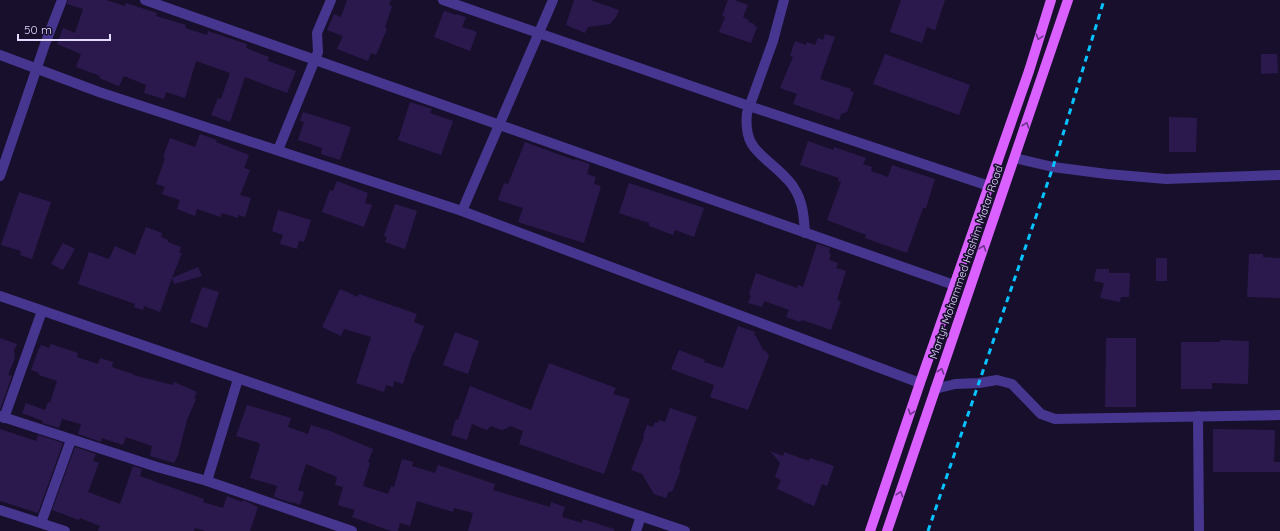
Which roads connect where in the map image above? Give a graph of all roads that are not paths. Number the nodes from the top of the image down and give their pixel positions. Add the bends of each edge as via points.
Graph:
1 (62, 0) edge
2 (145, 0) edge
3 (331, 0) edge
4 (444, 0) edge
5 (553, 0) edge
6 (784, 0) edge
7 (1051, 0) edge
8 (1068, 0) edge
9 (538, 34) junction
10 (0, 55) edge
11 (315, 60) junction
12 (37, 68) junction
13 (749, 106) junction
14 (499, 125) junction
15 (278, 150) junction
16 (1014, 158) junction
17 (1, 169) edge
18 (1280, 175) edge
19 (989, 186) junction
20 (462, 211) junction
21 (805, 233) junction
22 (954, 285) junction
23 (0, 296) edge
24 (42, 311) junction
25 (238, 379) junction
26 (920, 383) junction
27 (935, 389) junction
28 (1280, 415) edge
29 (1198, 416) junction
30 (2, 417) edge
31 (71, 440) junction
32 (207, 480) junction
33 (0, 510) edge
34 (641, 516) junction
35 (41, 524) junction
36 (65, 531) edge
37 (352, 531) edge
38 (636, 531) edge
39 (685, 531) edge
40 (870, 531) edge
41 (887, 531) edge
42 (1199, 531) edge

1 - 12 street
2 - 11 street
3 - 11 street via 317,33 318,52
4 - 9 street
5 - 9 street
6 - 13 street via 773,41
7 -> 19 main road, Martyr Mohammed Hashim Matar Road
16 -> 8 main road, Martyr Mohammed Hashim Matar Road
9 - 13 street
9 - 14 street
10 - 12 street
11 - 14 street
11 - 15 street
12 - 15 street via 99,92
12 - 17 street
13 - 19 street
13 - 21 street via 746,126 748,139 794,187 804,215
14 - 20 street
14 - 21 street
15 - 20 street
16 - 18 street via 1053,167 1166,179
27 -> 16 main road, Martyr Mohammed Hashim Matar Road
19 - 22 main road, Martyr Mohammed Hashim Matar Road
20 - 26 street
21 - 22 street
22 - 26 main road, Martyr Mohammed Hashim Matar Road
23 - 24 street
24 - 25 street
24 - 30 street
25 - 32 street
25 - 34 street
26 -> 40 main road, Martyr Mohammed Hashim Matar Road
27 - 29 street via 955,384 997,380 1012,384 1041,414 1055,419
41 -> 27 main road, Martyr Mohammed Hashim Matar Road
28 - 29 street
29 - 42 street
30 - 31 street
31 - 32 street
31 - 35 street
32 - 37 street
33 - 35 street
34 - 38 street
34 - 39 street
35 - 36 street

